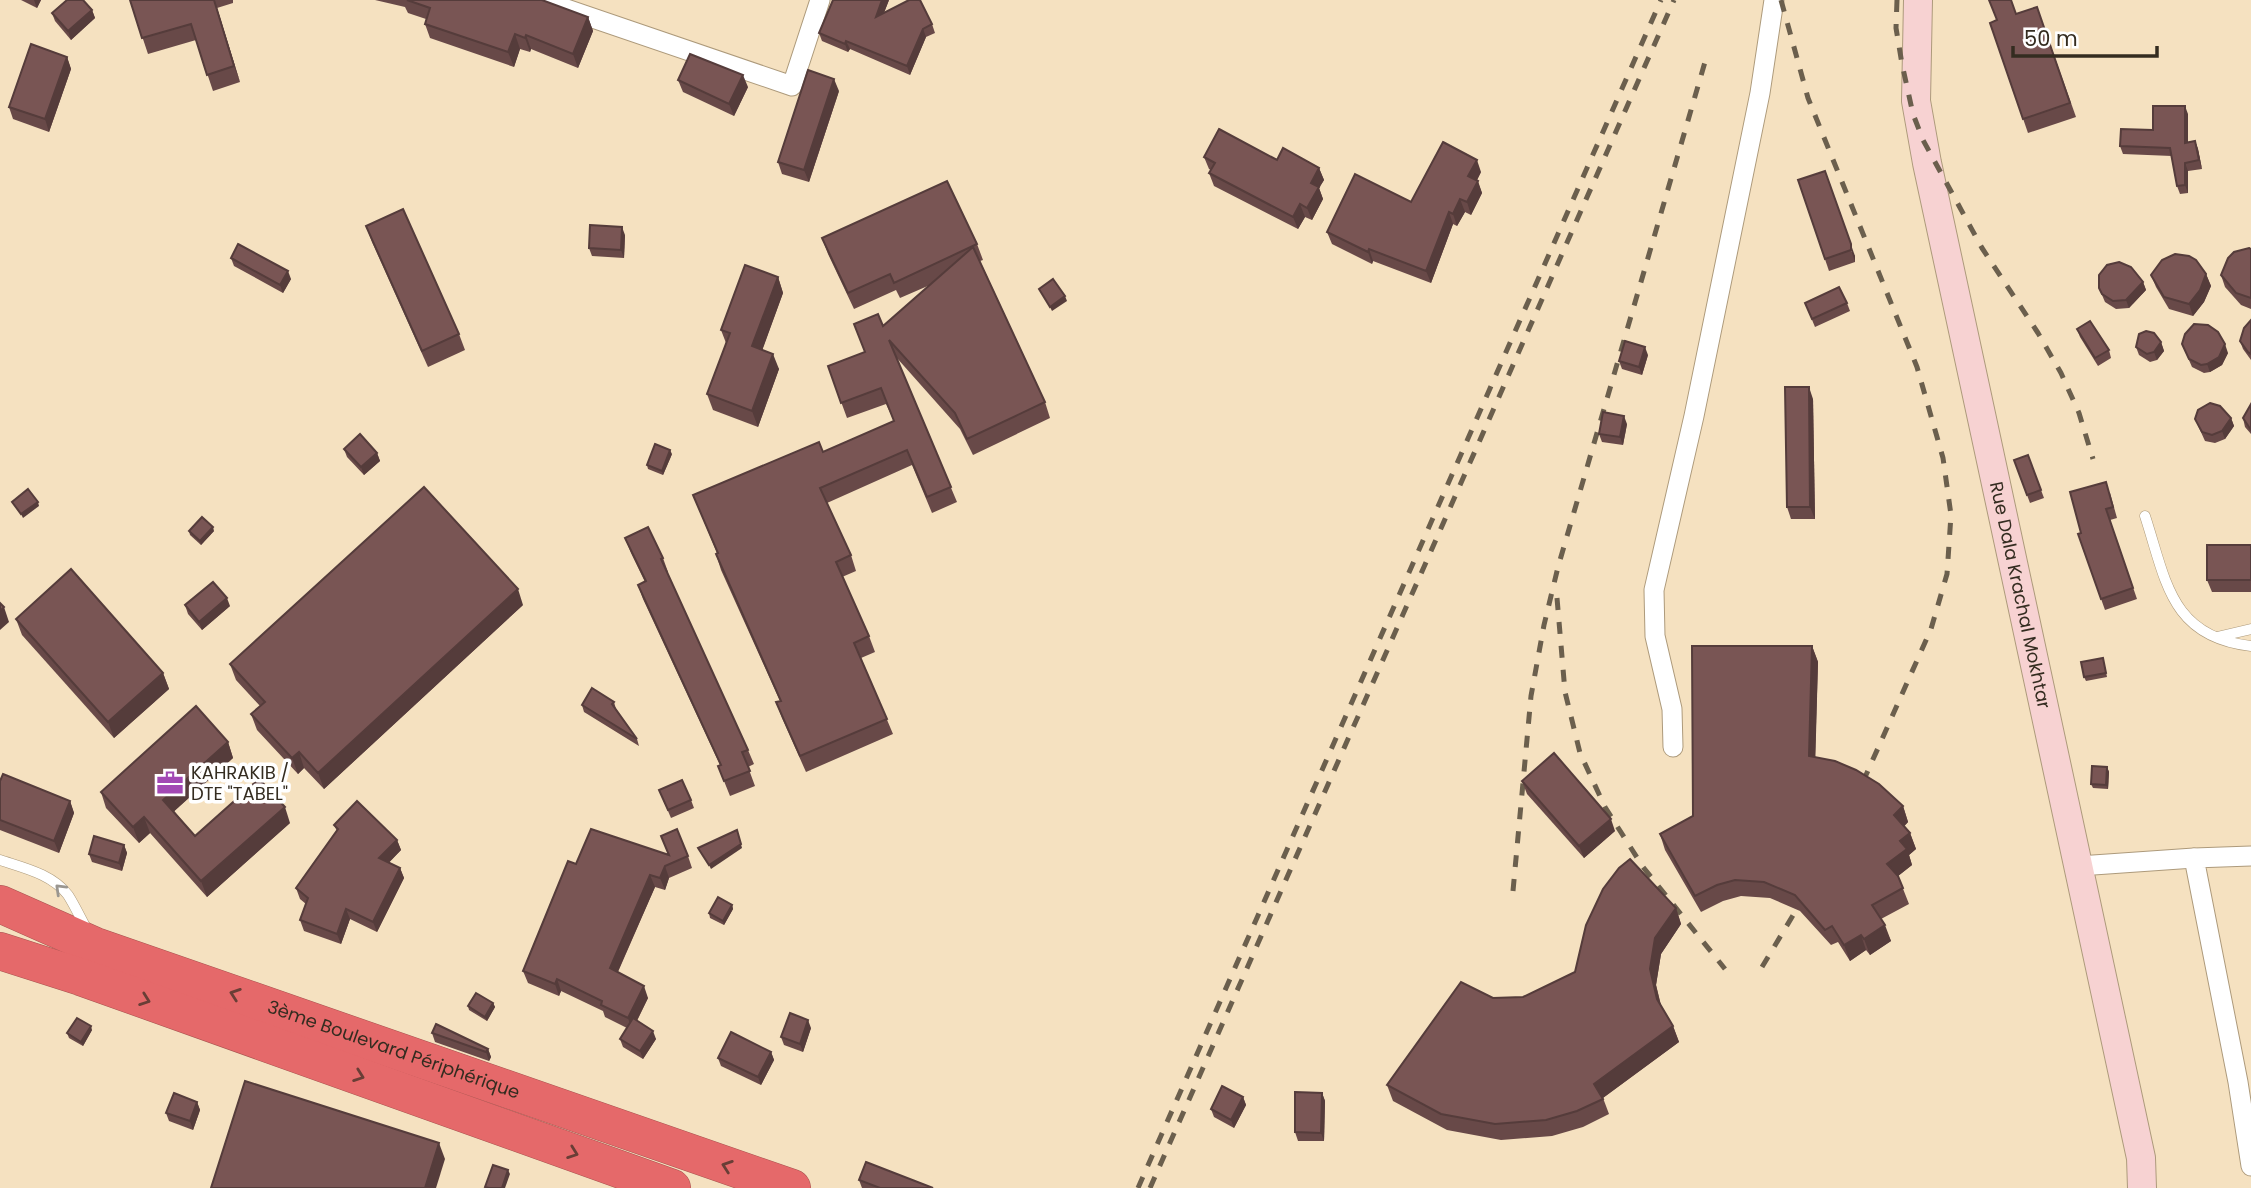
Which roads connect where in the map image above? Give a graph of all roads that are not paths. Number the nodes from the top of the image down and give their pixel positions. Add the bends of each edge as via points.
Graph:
1 (540, 0) edge
2 (820, 0) edge
3 (1774, 0) edge
4 (1918, 0) edge
5 (2145, 516) dead end
6 (2251, 629) edge
7 (2217, 637) junction
8 (2251, 646) edge
9 (1673, 747) dead end
10 (2251, 856) edge
11 (2194, 858) junction
12 (0, 860) edge
13 (2080, 866) junction
14 (0, 904) edge
15 (0, 918) edge
16 (0, 951) edge
17 (0, 957) edge
18 (88, 961) junction
19 (2245, 1082) edge
20 (2251, 1166) edge
21 (672, 1188) edge
22 (792, 1188) edge
23 (2143, 1188) edge

1 - 2 street via 792,86
3 - 9 street via 1760,93 1654,590 1655,636 1672,709
4 - 13 street, Rue Dala Krachal Mokhtar via 1916,101 1927,163
5 - 7 lane via 2172,598 2183,615
6 - 7 lane
7 - 8 lane
10 - 11 street
11 - 13 street
11 - 19 street
18 -> 12 lane via 68,896 35,872
13 - 23 street, Rue Dala Krachal Mokhtar via 2141,1158
14 - 18 highway, 3ème Boulevard Périphérique
15 - 18 highway
16 - 18 highway
17 - 18 highway
18 -> 21 highway
22 -> 18 highway, 3ème Boulevard Périphérique
19 - 20 street

